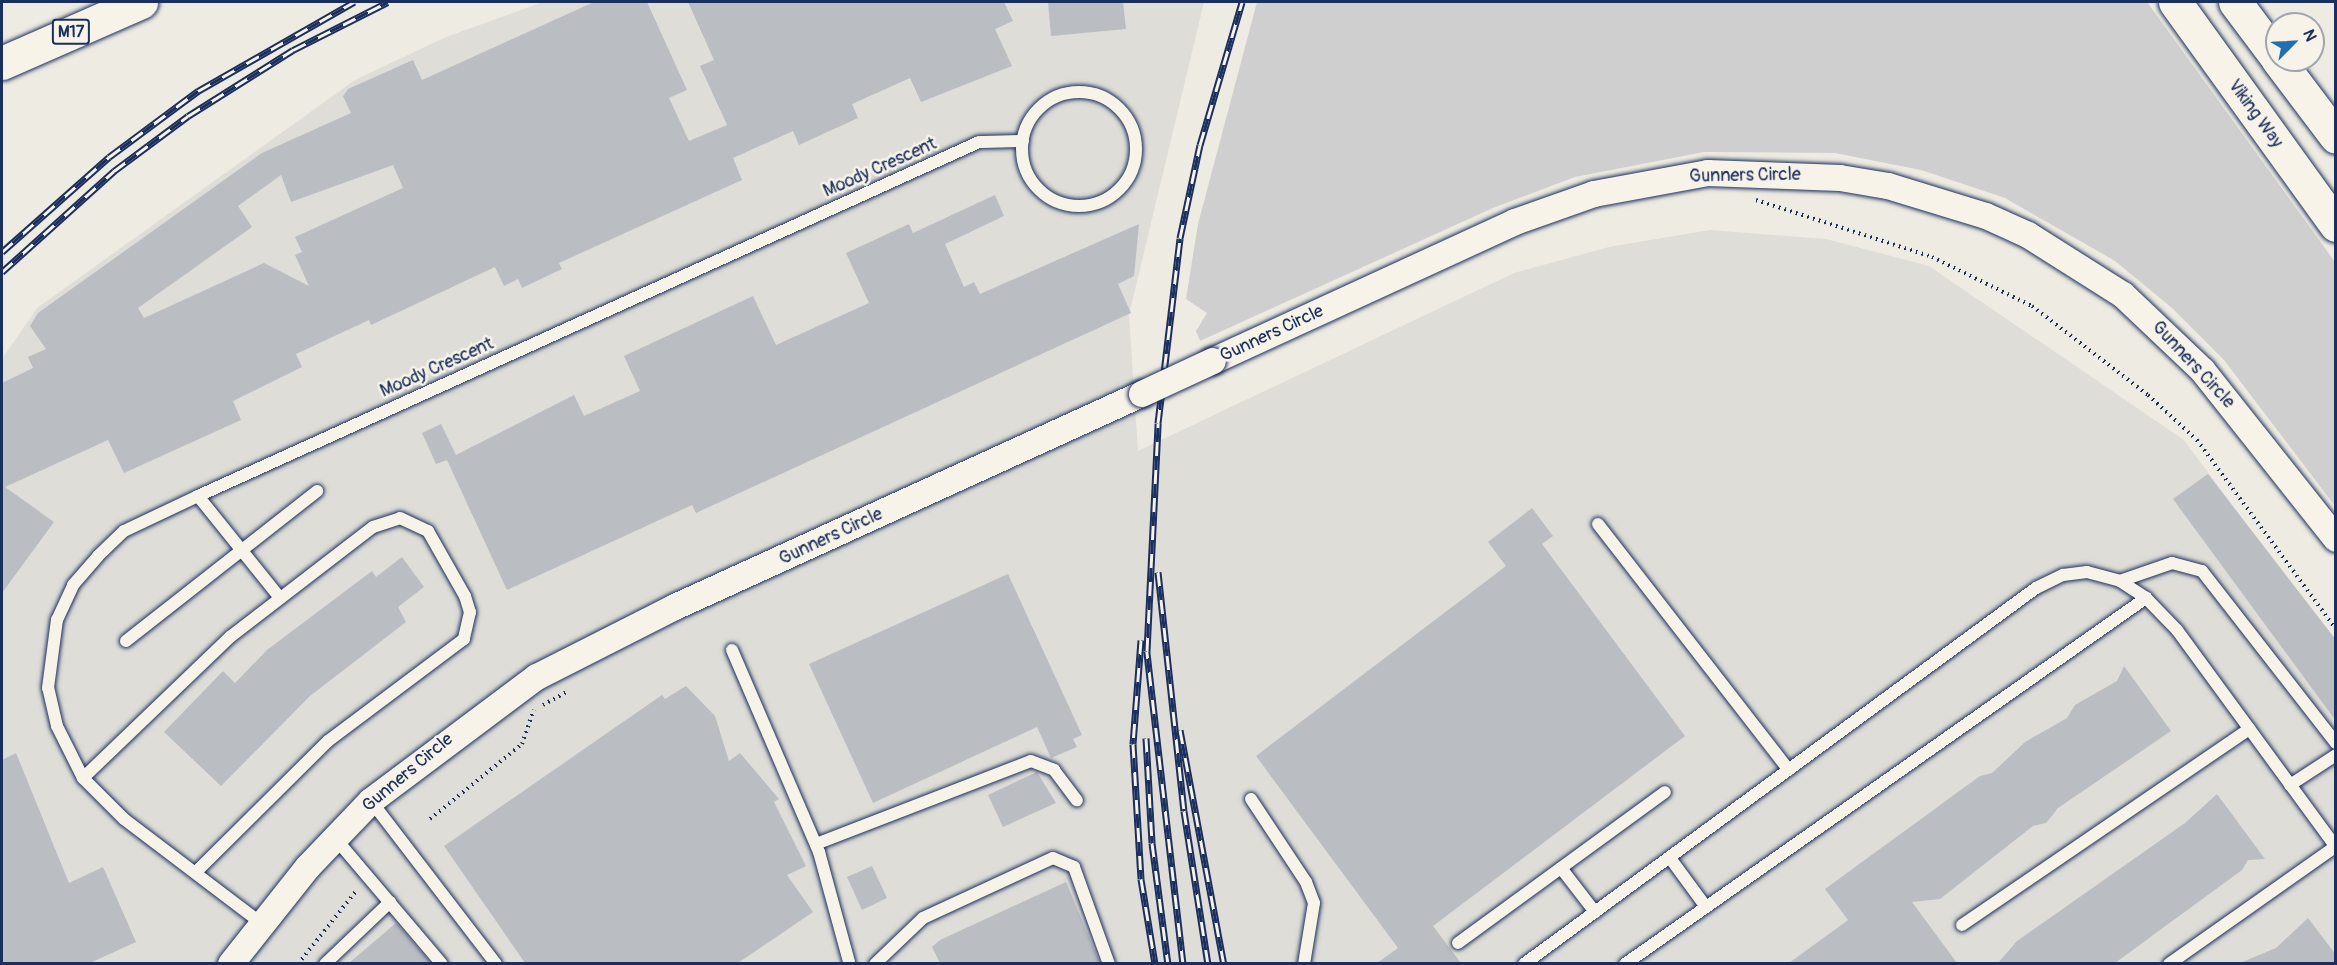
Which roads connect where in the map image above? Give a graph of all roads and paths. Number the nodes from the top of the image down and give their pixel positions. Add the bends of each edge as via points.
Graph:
1 (141, 2) edge
2 (2175, 2) edge
3 (2235, 2) edge
4 (2265, 42) edge
5 (2, 63) edge
6 (2288, 72) edge
7 (2336, 137) edge
8 (1023, 141) junction
9 (1747, 198) dead end
10 (2336, 225) edge
11 (318, 492) dead end
12 (198, 496) junction
13 (1598, 524) dead end
14 (2336, 539) edge
15 (243, 551) junction
16 (2120, 581) junction
17 (280, 598) junction
18 (2146, 598) junction
19 (2336, 629) edge
20 (126, 642) dead end
21 (732, 650) dead end
22 (574, 687) dead end
23 (2249, 729) junction
24 (2336, 743) edge
25 (2336, 755) edge
26 (1789, 770) junction
27 (83, 778) junction
28 (2290, 785) junction
29 (1665, 792) dead end
30 (1251, 799) dead end
31 (1077, 800) dead end
32 (371, 801) junction
33 (430, 819) dead end
34 (335, 838) junction
35 (816, 844) junction
36 (2335, 847) edge
37 (1670, 858) junction
38 (1561, 868) junction
39 (197, 871) junction
40 (356, 891) dead end
41 (390, 902) junction
42 (1706, 907) junction
43 (1595, 912) junction
44 (261, 923) junction
45 (1962, 925) dead end
46 (1458, 943) dead end
47 (1531, 961) edge
48 (231, 963) edge
49 (298, 963) edge
50 (325, 963) edge
51 (442, 963) edge
52 (496, 963) edge
53 (850, 963) edge
54 (875, 963) edge
55 (1109, 963) edge
56 (1304, 963) edge
57 (1625, 963) edge
58 (2169, 963) edge

1 - 5 main road, M17
2 - 10 main road, Viking Way
3 - 4 main road
6 - 7 main road
8 - 8 lane via 1041,106 1081,92 1100,96 1128,119 1136,159 1116,194 1079,207 1041,192 1030,180
8 - 12 lane, Moody Crescent via 979,142
9 - 19 path via 1796,209 1932,257 2032,306 2148,395 2197,440
11 - 15 lane
12 - 15 lane
12 - 27 lane, Moody Crescent via 124,531 73,585 57,620 48,688 57,726
13 - 26 lane
14 - 32 street, Gunners Circle, bridge via 2203,371 2123,295 2028,235 1986,216 1888,186 1840,178 1708,173 1594,194 1515,222 603,640 482,714
15 - 17 lane
15 - 20 lane
16 - 18 lane
16 - 24 lane via 2172,562 2202,570
16 - 26 lane via 2087,572 2063,575 2036,588
17 - 27 lane via 230,637
17 - 39 lane via 373,527 400,518 428,531 465,596 469,626 464,639 444,656 328,741
18 - 23 lane via 2177,630
18 - 42 lane
21 - 35 lane
22 - 33 path via 534,710 522,744
23 - 28 lane
23 - 45 lane
25 - 28 lane
26 - 37 lane
27 - 39 lane, Moody Crescent via 124,819
28 - 36 lane
29 - 38 lane
30 - 56 lane via 1314,903
31 - 35 lane via 1054,770 1031,761
32 - 34 street, Gunners Circle
32 - 52 lane
34 - 41 lane
34 - 44 street, Gunners Circle
35 - 53 lane via 835,896
36 - 58 lane
37 - 42 lane
37 - 43 lane
38 - 43 lane
38 - 46 lane
39 - 44 lane, Moody Crescent
40 - 49 path
41 - 50 lane
41 - 51 lane
42 - 57 lane
43 - 47 lane
44 - 48 street, Gunners Circle
54 - 55 lane via 929,914 1053,858 1074,867

